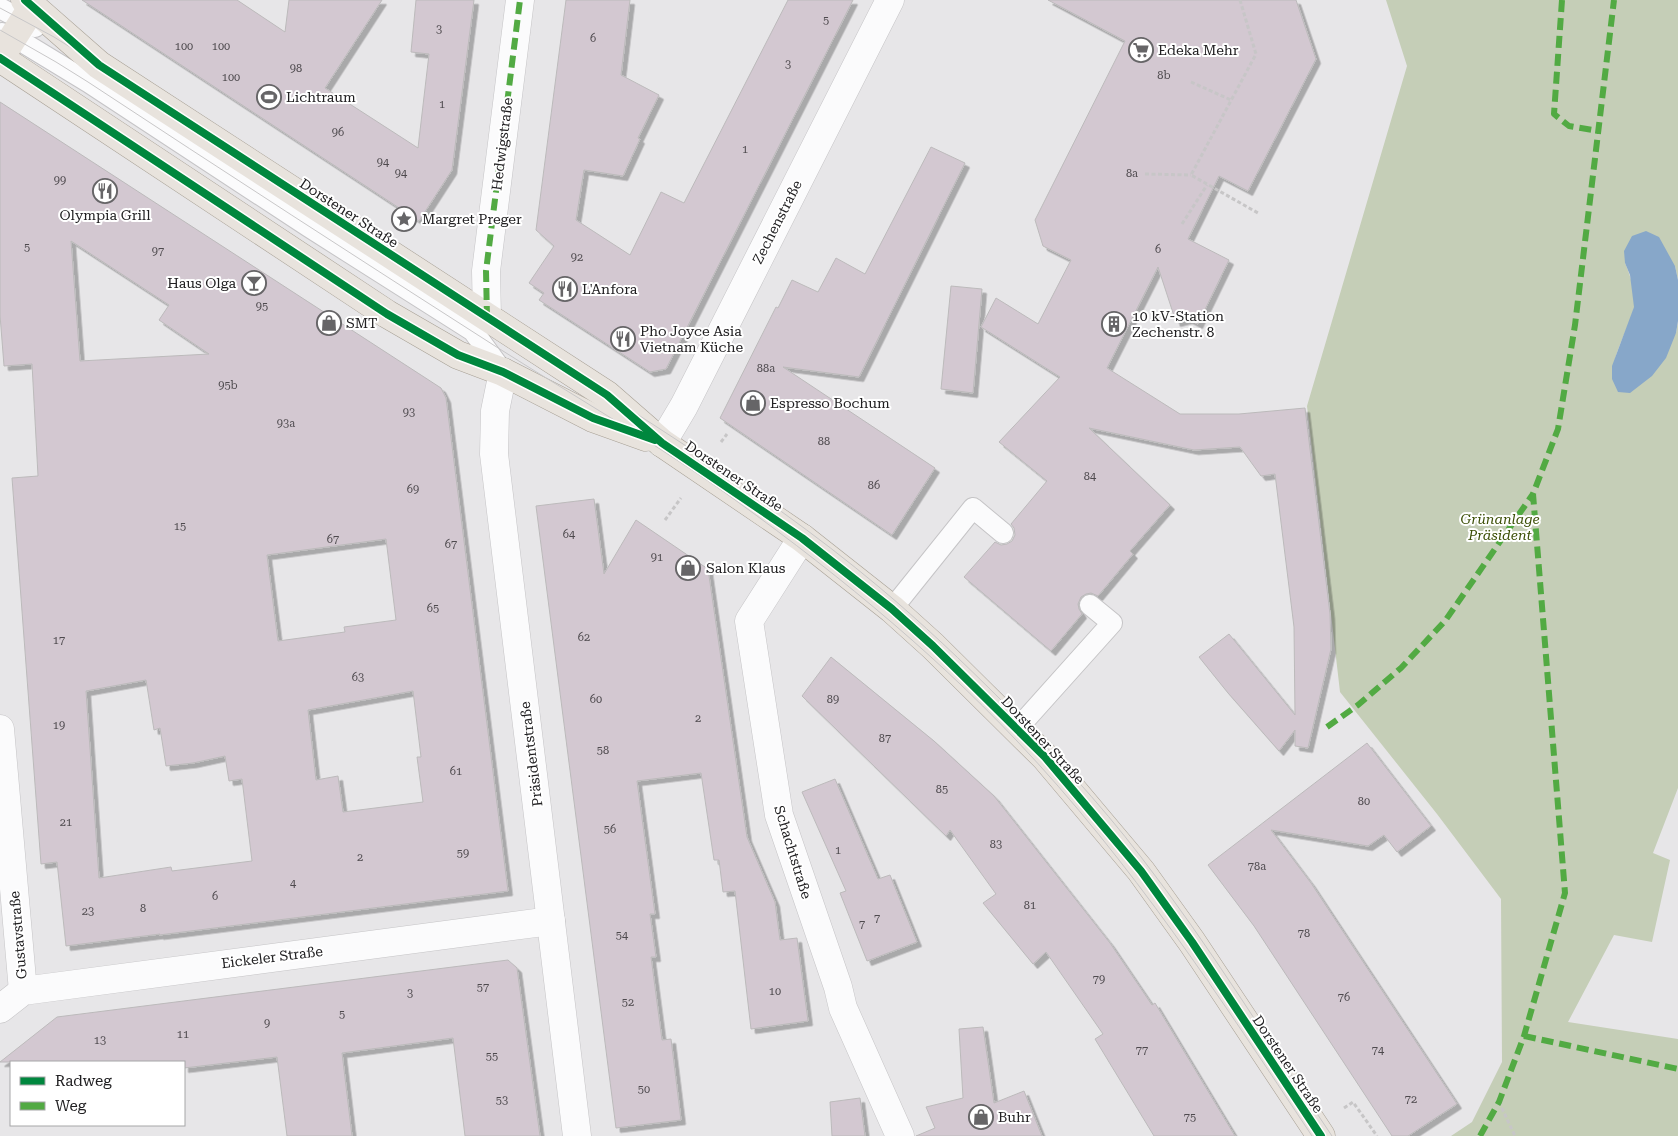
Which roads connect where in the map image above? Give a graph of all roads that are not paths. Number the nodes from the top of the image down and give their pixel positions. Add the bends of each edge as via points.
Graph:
1 (520, 0) edge
2 (890, 0) edge
3 (14, 24) edge
4 (487, 318) junction
5 (503, 372) junction
6 (662, 443) junction
7 (1003, 533) dead end
8 (802, 538) junction
9 (1090, 605) dead end
10 (892, 609) junction
11 (0, 729) edge
12 (1017, 729) junction
13 (551, 921) junction
14 (23, 991) junction
15 (0, 1010) edge
16 (577, 1136) edge
17 (900, 1136) edge
18 (1321, 1136) edge

1 - 4 street, Hedwigstraße via 486,270
2 - 6 street, Zechenstraße via 684,406
3 - 4 main road, Dorstener Straße via 99,65
3 - 5 main road, Dorstener Straße via 387,314 458,355
4 - 5 main road
4 - 6 main road, Dorstener Straße via 607,395
5 - 6 main road, Dorstener Straße via 593,418
5 - 13 street, Präsidentstraße via 495,411 494,454
6 - 8 main road, Dorstener Straße
7 - 10 lane via 973,508
8 - 10 main road, Dorstener Straße
8 - 17 street, Schachtstraße via 749,621 779,816 838,987 842,1008
9 - 12 lane via 1112,623
10 - 12 main road, Dorstener Straße
11 - 14 street, Gustavstraße
12 - 18 main road, Dorstener Straße via 1141,871
13 - 14 street, Eickeler Straße
13 - 16 street, Präsidentstraße
14 - 15 street

